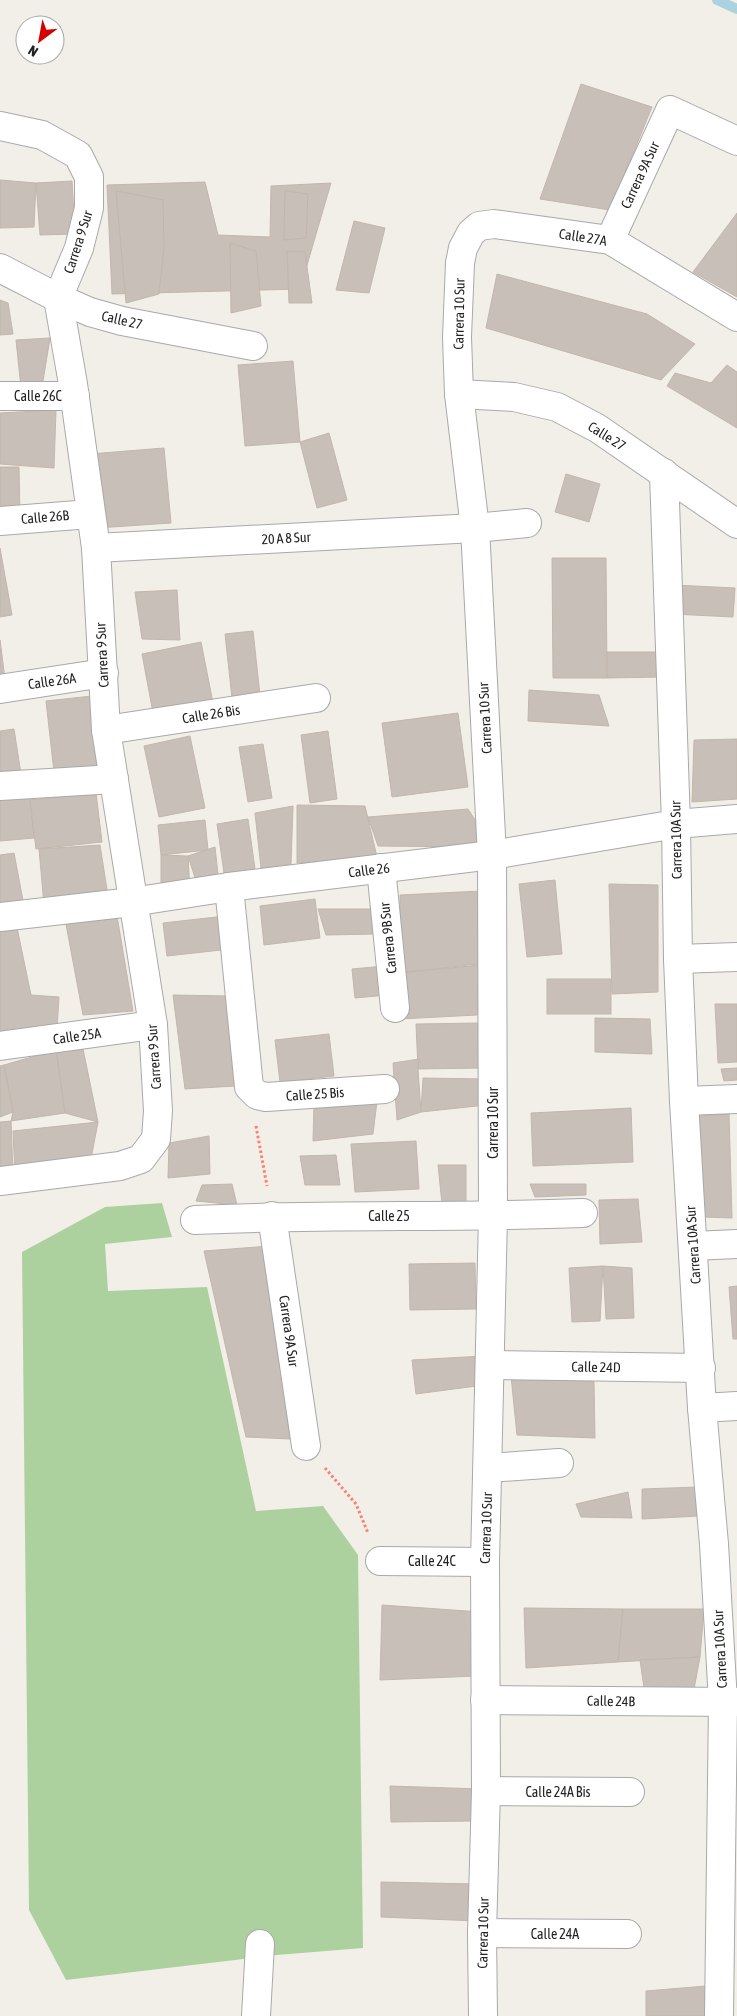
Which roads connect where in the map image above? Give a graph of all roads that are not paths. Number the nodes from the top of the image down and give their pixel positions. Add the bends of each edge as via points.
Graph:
1 (0, 126) edge
2 (737, 141) edge
3 (472, 233) joint
4 (610, 240) junction
5 (0, 268) edge
6 (58, 298) junction
7 (737, 317) edge
8 (253, 346) dead end
9 (459, 394) junction
10 (0, 396) edge
11 (75, 396) junction
12 (664, 472) junction
13 (90, 514) junction
14 (0, 521) edge
15 (527, 522) dead end
16 (737, 524) edge
17 (475, 528) junction
18 (96, 548) junction
19 (104, 674) junction
20 (0, 688) edge
21 (316, 698) dead end
22 (106, 730) junction
23 (114, 779) junction
24 (0, 786) edge
25 (737, 819) edge
26 (676, 824) junction
27 (492, 854) junction
28 (381, 868) junction
29 (229, 887) junction
30 (132, 902) junction
31 (0, 917) edge
32 (737, 957) edge
33 (678, 959) junction
34 (395, 1008) dead end
35 (153, 1026) junction
36 (0, 1046) edge
37 (385, 1089) dead end
38 (737, 1099) edge
39 (684, 1101) junction
40 (0, 1182) edge
41 (584, 1213) dead end
42 (272, 1216) junction
43 (494, 1216) junction
44 (195, 1220) dead end
45 (737, 1244) edge
46 (692, 1246) junction
47 (490, 1365) junction
48 (701, 1368) junction
49 (737, 1406) edge
50 (702, 1408) junction
51 (306, 1446) road end
52 (559, 1463) dead end
53 (488, 1468) junction
54 (725, 1543) edge
55 (380, 1561) road end
56 (485, 1562) junction
57 (485, 1700) junction
58 (730, 1702) edge
59 (486, 1792) junction
60 (630, 1792) dead end
61 (482, 1934) junction
62 (627, 1934) dead end
63 (260, 1944) dead end
64 (256, 2016) edge
65 (483, 2016) edge
66 (719, 2016) edge

1 - 6 street, Carrera 9 Sur via 42,135 78,156 89,177 89,208 79,248
2 - 4 street, Carrera 9A Sur via 670,110
3 - 4 street, Calle 27A via 479,226 494,224
3 - 9 street, Carrera 10 Sur via 463,248 460,263
4 - 7 street, Calle 27A
5 - 6 street, Calle 27
6 - 8 street, Calle 27 via 122,321
6 - 11 street, Carrera 9 Sur
9 - 12 street, Calle 27 via 514,397 557,407 597,428
9 - 17 street, Carrera 10 Sur
10 - 11 street, Calle 26C
11 - 13 street, Carrera 9 Sur
12 - 16 street, Calle 27
12 - 26 street, Carrera 10A Sur
13 - 14 street, Calle 26B
13 - 18 street, Carrera 9 Sur
15 - 17 street
17 - 18 street, 20 A 8 Sur
17 - 27 street, Carrera 10 Sur
18 - 19 street, Carrera 9 Sur
19 - 20 street, Calle 26A
19 - 22 street, Carrera 9 Sur
21 - 22 street, Calle 26 Bis
22 - 23 street, Carrera 9 Sur
23 - 24 street
23 - 30 street, Carrera 9 Sur
25 - 26 street, Calle 26
26 - 27 street, Calle 26
26 - 33 street, Carrera 10A Sur
27 - 28 street, Calle 26
27 - 43 street, Carrera 10 Sur
28 - 29 street, Calle 26
28 - 34 street, Carrera 9B Sur
29 - 30 street, Calle 26
29 - 37 street, Calle 25 Bis via 249,1087 257,1096 266,1097
30 - 31 street, Calle 26
30 - 35 street, Carrera 9 Sur
32 - 33 street
33 - 39 street, Carrera 10A Sur
35 - 36 street, Calle 25A
35 - 40 street, Carrera 9 Sur via 158,1112 156,1139 141,1159 120,1166
38 - 39 street
39 - 46 street, Carrera 10A Sur
41 - 43 street, Calle 25
42 - 43 street, Calle 25
42 - 44 street, Calle 25
42 - 51 street, Carrera 9A Sur
43 - 47 street, Carrera 10 Sur
45 - 46 street
46 - 48 street, Carrera 10A Sur
47 - 48 street, Calle 24D
47 - 53 street, Carrera 10 Sur
48 - 50 street, Carrera 10A Sur
49 - 50 street
50 - 54 street, Carrera 10A Sur
52 - 53 street
53 - 56 street, Carrera 10 Sur
54 - 58 street, Carrera 10A Sur
55 - 56 street, Calle 24C
56 - 57 street, Carrera 10 Sur
57 - 58 street, Calle 24B
57 - 59 street, Carrera 10 Sur
58 - 66 street, Carrera 10A Sur
59 - 60 street, Calle 24A Bis
59 - 61 street, Carrera 10 Sur
61 - 62 street, Calle 24A
61 - 65 street, Carrera 10 Sur
63 - 64 street

